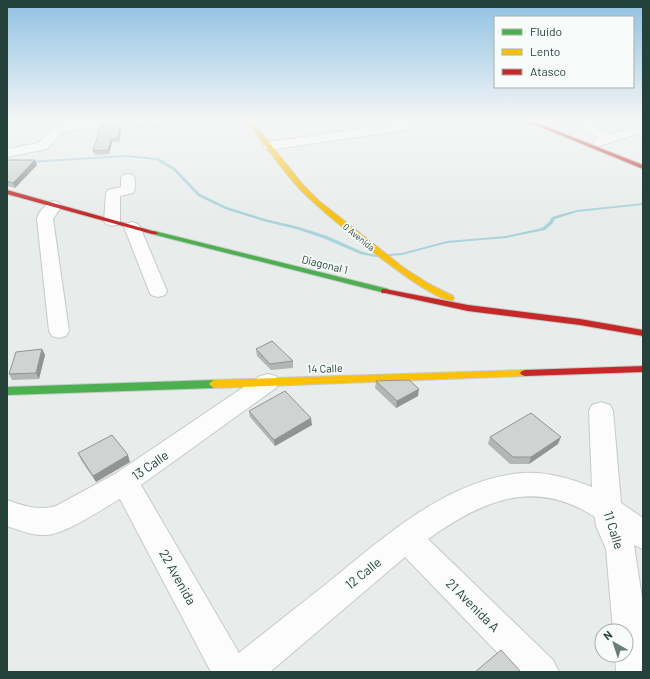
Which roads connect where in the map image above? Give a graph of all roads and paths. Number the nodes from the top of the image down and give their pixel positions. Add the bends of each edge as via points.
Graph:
1 (274, 152) edge
2 (605, 152) edge
3 (625, 152) edge
4 (643, 160) edge
5 (643, 167) edge
6 (128, 178) dead end
7 (7, 192) edge
8 (54, 206) junction
9 (112, 221) junction
10 (132, 227) junction
11 (158, 291) dead end
12 (500, 311) junction
13 (59, 331) dead end
14 (643, 333) edge
15 (643, 369) edge
16 (268, 382) junction
17 (7, 391) edge
18 (601, 411) dead end
19 (125, 482) junction
20 (607, 509) junction
21 (14, 516) edge
22 (643, 535) edge
23 (406, 538) junction
24 (230, 672) edge
25 (243, 672) edge
26 (541, 672) edge
27 (634, 672) edge

1 - 12 street, 0 Avenida via 308,194 401,270 446,297
2 - 5 street
3 - 4 street
6 - 9 street via 128,190 113,193
7 - 8 street, Diagonal 1
8 - 9 street, Diagonal 1
8 - 13 street via 45,219
9 - 10 street, Diagonal 1
10 - 11 street
10 - 12 street, Diagonal 1 via 392,293 445,305
12 - 14 street, Diagonal 1
15 - 16 street, 14 Calle
16 - 17 street, 14 Calle
16 - 19 street, 13 Calle
18 - 20 street, 11 Calle
19 - 21 street, 13 Calle via 54,521
19 - 24 street, 22 Avenida
20 - 22 street, 12 Calle
20 - 23 street, 12 Calle via 589,498 570,491 549,486 512,486 474,498
20 - 27 street, 11 Calle via 621,549
23 - 25 street, 12 Calle
23 - 26 street, 21 Avenida A

